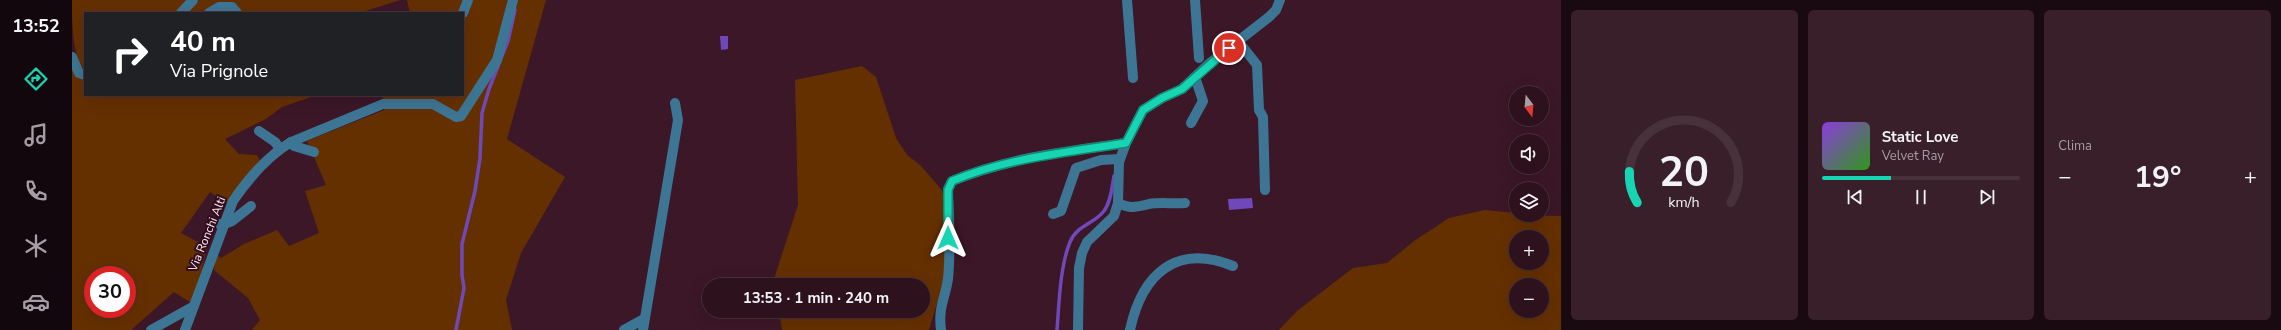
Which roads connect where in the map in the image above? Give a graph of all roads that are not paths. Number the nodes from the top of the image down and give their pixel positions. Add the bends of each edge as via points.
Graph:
1 (193, 0) edge
2 (468, 0) edge
3 (513, 0) edge
4 (1127, 0) edge
5 (1195, 0) edge
6 (1280, 0) edge
7 (182, 12) edge
8 (211, 12) edge
9 (235, 12) edge
10 (463, 12) edge
11 (1238, 41) junction
12 (72, 58) edge
13 (1199, 58) dead end
14 (84, 75) edge
15 (1195, 77) junction
16 (1132, 78) dead end
17 (675, 103) dead end
18 (1191, 122) dead end
19 (259, 131) dead end
20 (291, 142) junction
21 (1126, 143) junction
22 (280, 149) junction
23 (314, 152) dead end
24 (1120, 158) junction
25 (1265, 190) dead end
26 (1118, 203) junction
27 (1184, 203) dead end
28 (251, 206) dead end
29 (1053, 214) dead end
30 (220, 224) junction
31 (1233, 266) dead end
32 (194, 306) junction
33 (644, 319) junction
34 (151, 330) edge
35 (186, 330) edge
36 (624, 330) edge
37 (643, 330) edge
38 (941, 330) edge
39 (1078, 330) edge
40 (1130, 330) edge

1 - 7 street
2 - 10 street
3 - 20 street, Via Ronchi Alti via 497,60 461,116 456,117 433,104 383,104
4 - 16 street
5 - 13 street
6 - 11 street via 1276,10
8 - 9 street via 219,8 232,7
11 - 15 street
11 - 25 street via 1251,52 1257,65 1260,110 1263,117
12 - 14 street via 80,73
15 - 18 street via 1203,101
15 - 21 street via 1182,89 1143,110
17 - 33 street via 678,120
19 - 22 street via 275,142
20 - 22 street, Via Ronchi Alti
20 - 23 street via 294,146
21 - 24 street
21 - 38 street via 1005,164 952,181 948,190 948,266 939,314
22 - 30 street, Via Ronchi Alti via 242,188
24 - 26 street
24 - 29 street via 1101,160 1076,168 1061,211
26 - 27 street via 1126,208 1139,208 1149,204
26 - 39 street via 1114,216 1087,242 1082,253 1079,268
28 - 30 street via 232,221
30 - 32 street, Via Ronchi Alti
31 - 40 street via 1214,259 1191,258 1176,261 1161,271 1142,294
32 - 34 street
32 - 35 street, Via Ronchi Alti
33 - 36 street
33 - 37 street

